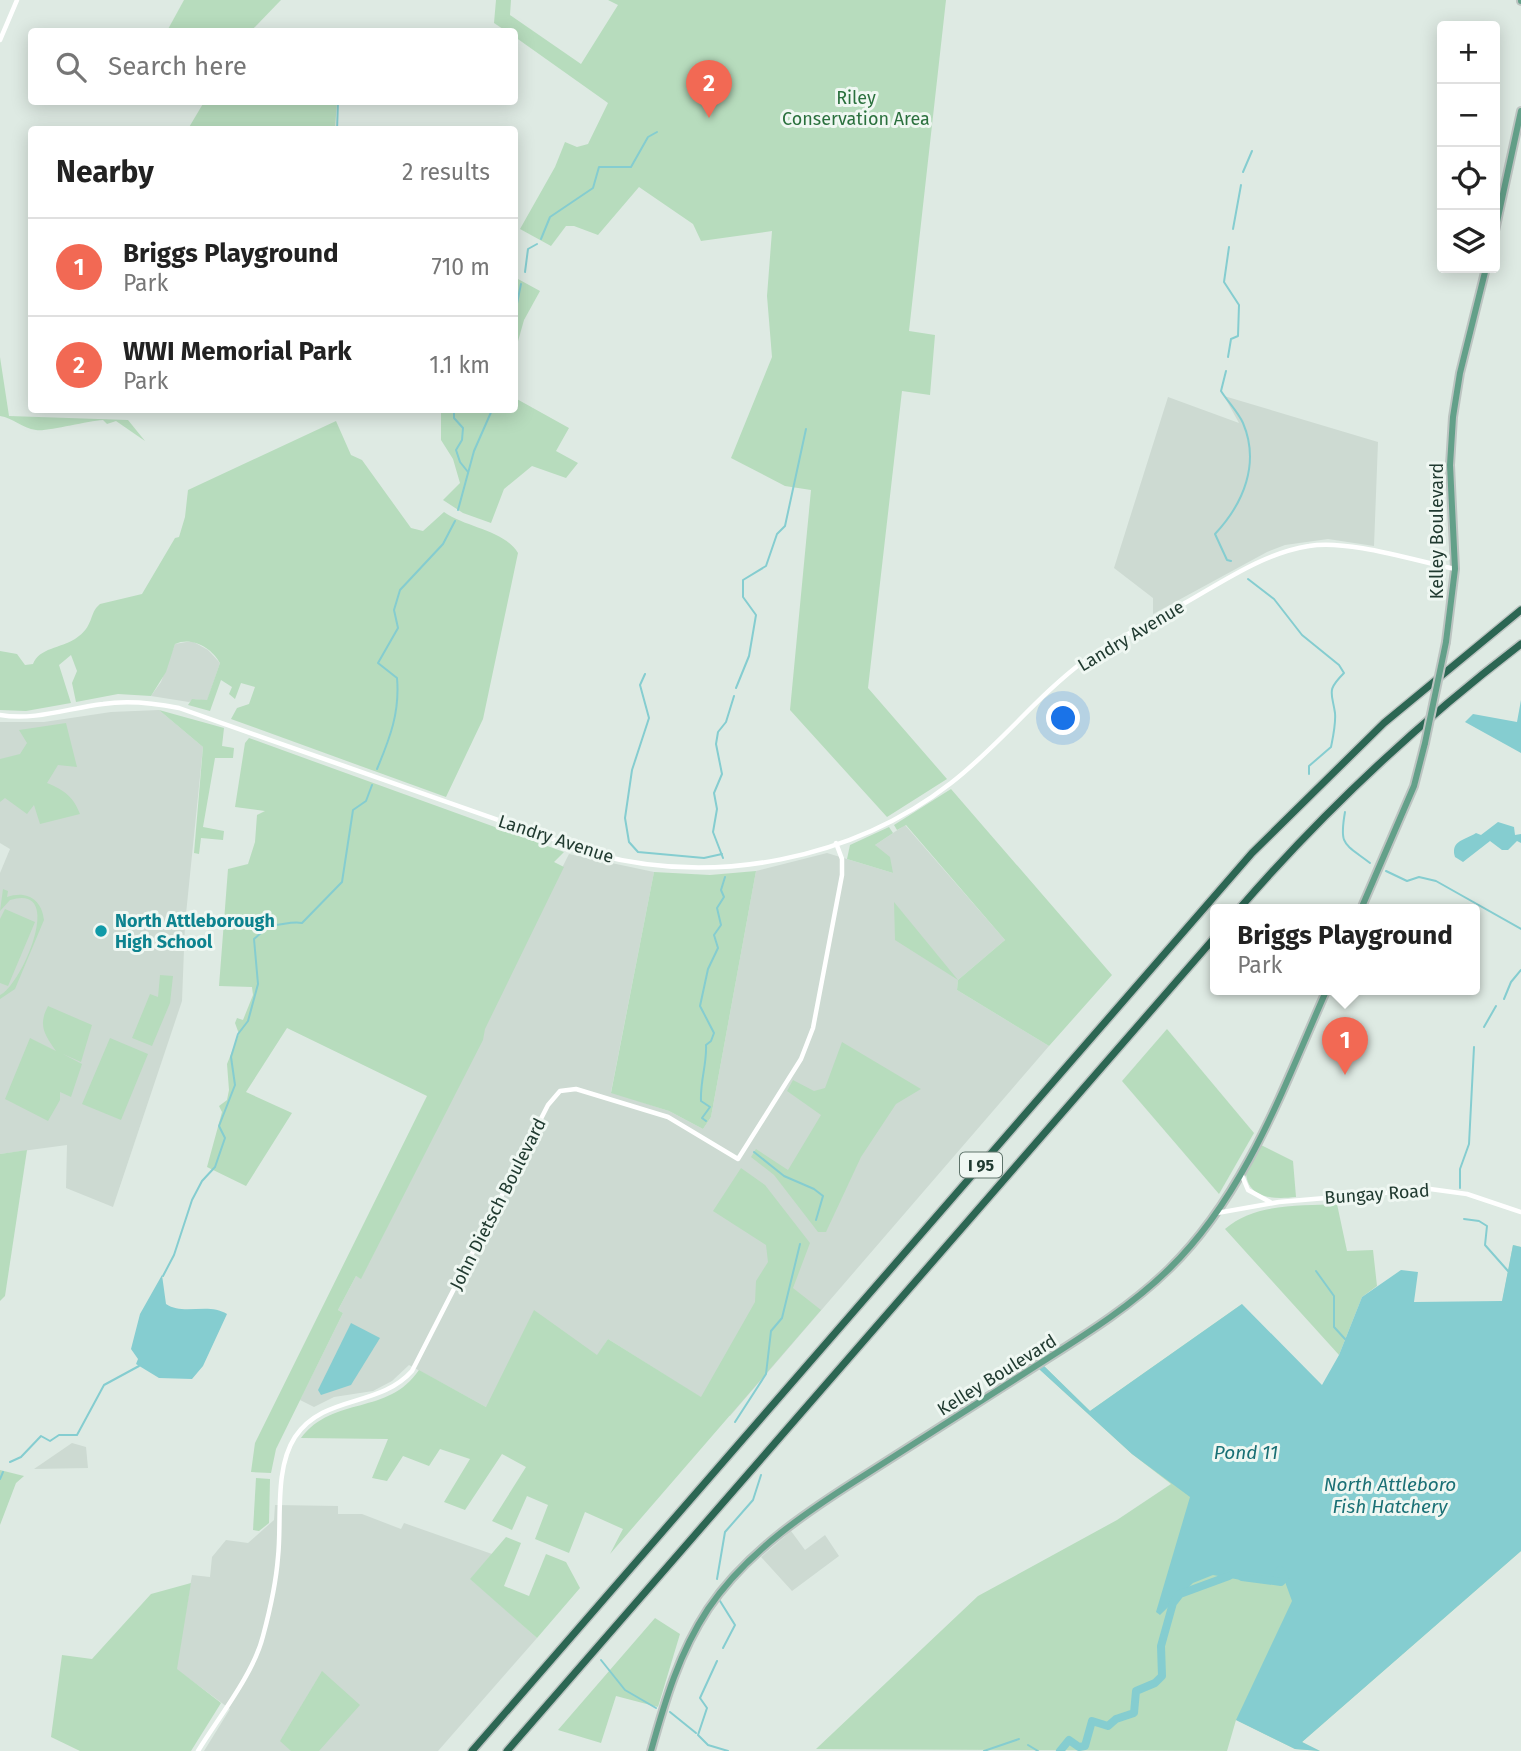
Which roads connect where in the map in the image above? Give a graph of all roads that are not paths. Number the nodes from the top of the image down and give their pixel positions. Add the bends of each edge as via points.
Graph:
1 (17, 0) edge
2 (0, 40) edge
3 (1521, 111) edge
4 (1500, 210) edge
5 (1485, 273) edge
6 (1455, 569) junction
7 (1521, 610) edge
8 (1521, 644) edge
9 (0, 715) edge
10 (836, 844) junction
11 (1244, 904) edge
12 (1363, 904) edge
13 (1210, 943) edge
14 (1323, 995) edge
15 (1241, 1172) junction
16 (1273, 1203) junction
17 (1521, 1212) edge
18 (1216, 1213) junction
19 (198, 1751) edge
20 (472, 1751) edge
21 (508, 1751) edge
22 (651, 1751) edge

1 - 2 street
3 - 4 main road
5 - 6 main road, Kelley Boulevard via 1453,419 1450,465
6 - 10 street, Landry Avenue via 1322,544 1271,556 1096,653 953,782 899,817
6 - 12 main road, Kelley Boulevard, bridge via 1446,642 1414,786
7 - 20 highway, I 95 via 1384,723 1263,842
8 - 11 highway via 1378,764
9 - 10 street, Landry Avenue via 37,716 112,703 179,708 563,844 628,862 685,868 735,866 770,862
10 - 19 street, John Dietsch Boulevard via 842,875 813,1028 801,1059 738,1158 655,1112 576,1089 561,1091 548,1105 412,1371 378,1396 321,1412 293,1440 286,1461 278,1559 262,1641
13 - 21 highway, I 95
14 - 15 main road, Kelley Boulevard
15 - 16 street via 1251,1192
15 - 18 main road, Kelley Boulevard
16 - 17 street, Bungay Road via 1438,1190
16 - 18 street, Bungay Road
18 - 22 main road, Kelley Boulevard via 1171,1267 1120,1312 828,1499 743,1567 689,1641

